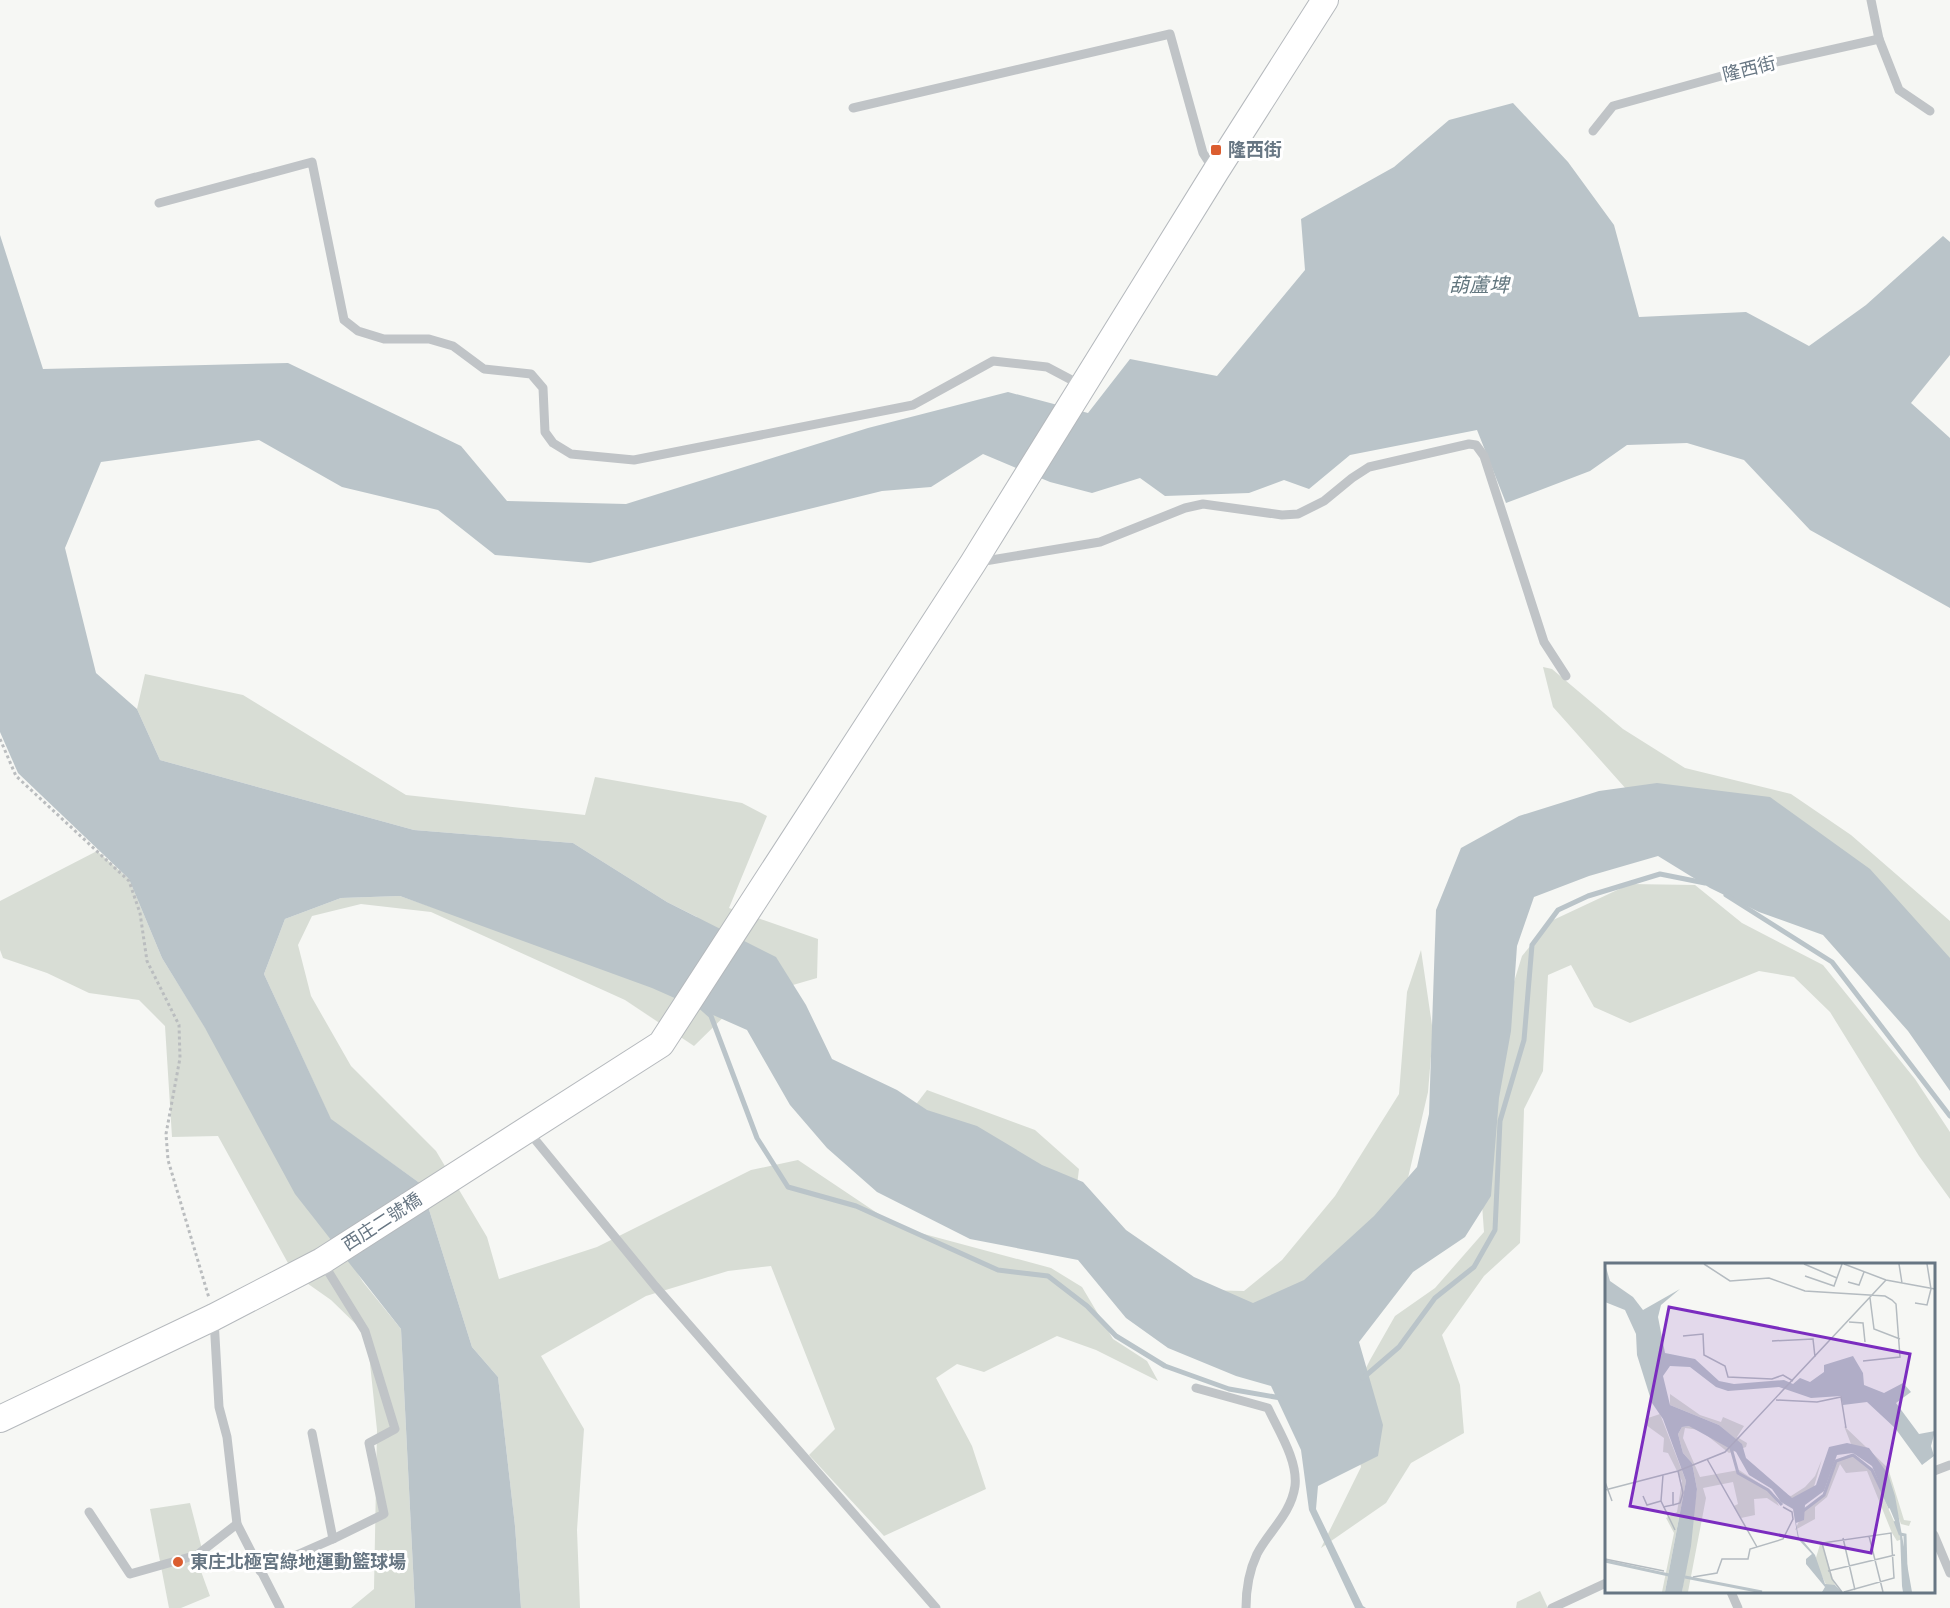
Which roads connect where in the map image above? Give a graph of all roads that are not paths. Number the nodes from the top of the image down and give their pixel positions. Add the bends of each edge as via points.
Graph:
1 (1325, 0) edge
2 (1871, 0) edge
3 (1879, 39) junction
4 (853, 108) dead end
5 (1930, 111) dead end
6 (1593, 131) dead end
7 (1216, 171) junction
8 (159, 203) dead end
9 (1083, 386) junction
10 (973, 563) junction
11 (1566, 676) dead end
12 (526, 1130) junction
13 (322, 1261) junction
14 (214, 1317) junction
15 (1196, 1388) dead end
16 (0, 1419) edge
17 (312, 1432) dead end
18 (1950, 1465) edge
19 (1935, 1471) edge
20 (89, 1512) dead end
21 (237, 1524) junction
22 (1935, 1537) edge
23 (333, 1539) junction
24 (260, 1571) junction
25 (1950, 1573) edge
26 (1605, 1583) edge
27 (1731, 1593) edge
28 (280, 1608) edge
29 (936, 1608) edge
30 (1246, 1608) edge
31 (1552, 1608) edge
32 (1738, 1608) edge

1 - 7 street
2 - 3 lane
3 - 5 lane via 1899,90
3 - 6 lane, 隆西街 via 1754,67 1613,106
4 - 7 lane via 1170,34 1203,153
7 - 9 street
8 - 9 lane via 312,162 344,320 358,331 384,339 429,339 453,346 484,369 531,374 543,388 545,432 553,443 571,454 634,460 913,405 993,361 1047,367
9 - 10 street, 西庄二號橋
10 - 11 lane via 1101,542 1203,504 1274,515 1298,514 1324,501 1370,467 1476,445 1484,456 1544,642
10 - 12 street, 西庄二號橋 via 661,1044
12 - 13 street, 西庄二號橋
12 - 29 lane via 655,1286
13 - 14 street, 西庄二號橋
13 - 23 lane via 365,1331 395,1429 369,1443 384,1514
14 - 16 street, 西庄二號橋
14 - 21 lane via 219,1407 227,1437
15 - 30 lane via 1268,1408 1292,1460 1295,1485 1285,1515 1257,1554 1246,1588
17 - 23 lane
18 - 19 lane
20 - 21 lane via 130,1574 197,1555
21 - 24 lane
22 - 25 lane
23 - 24 lane
24 - 28 lane
26 - 31 lane
27 - 32 lane

